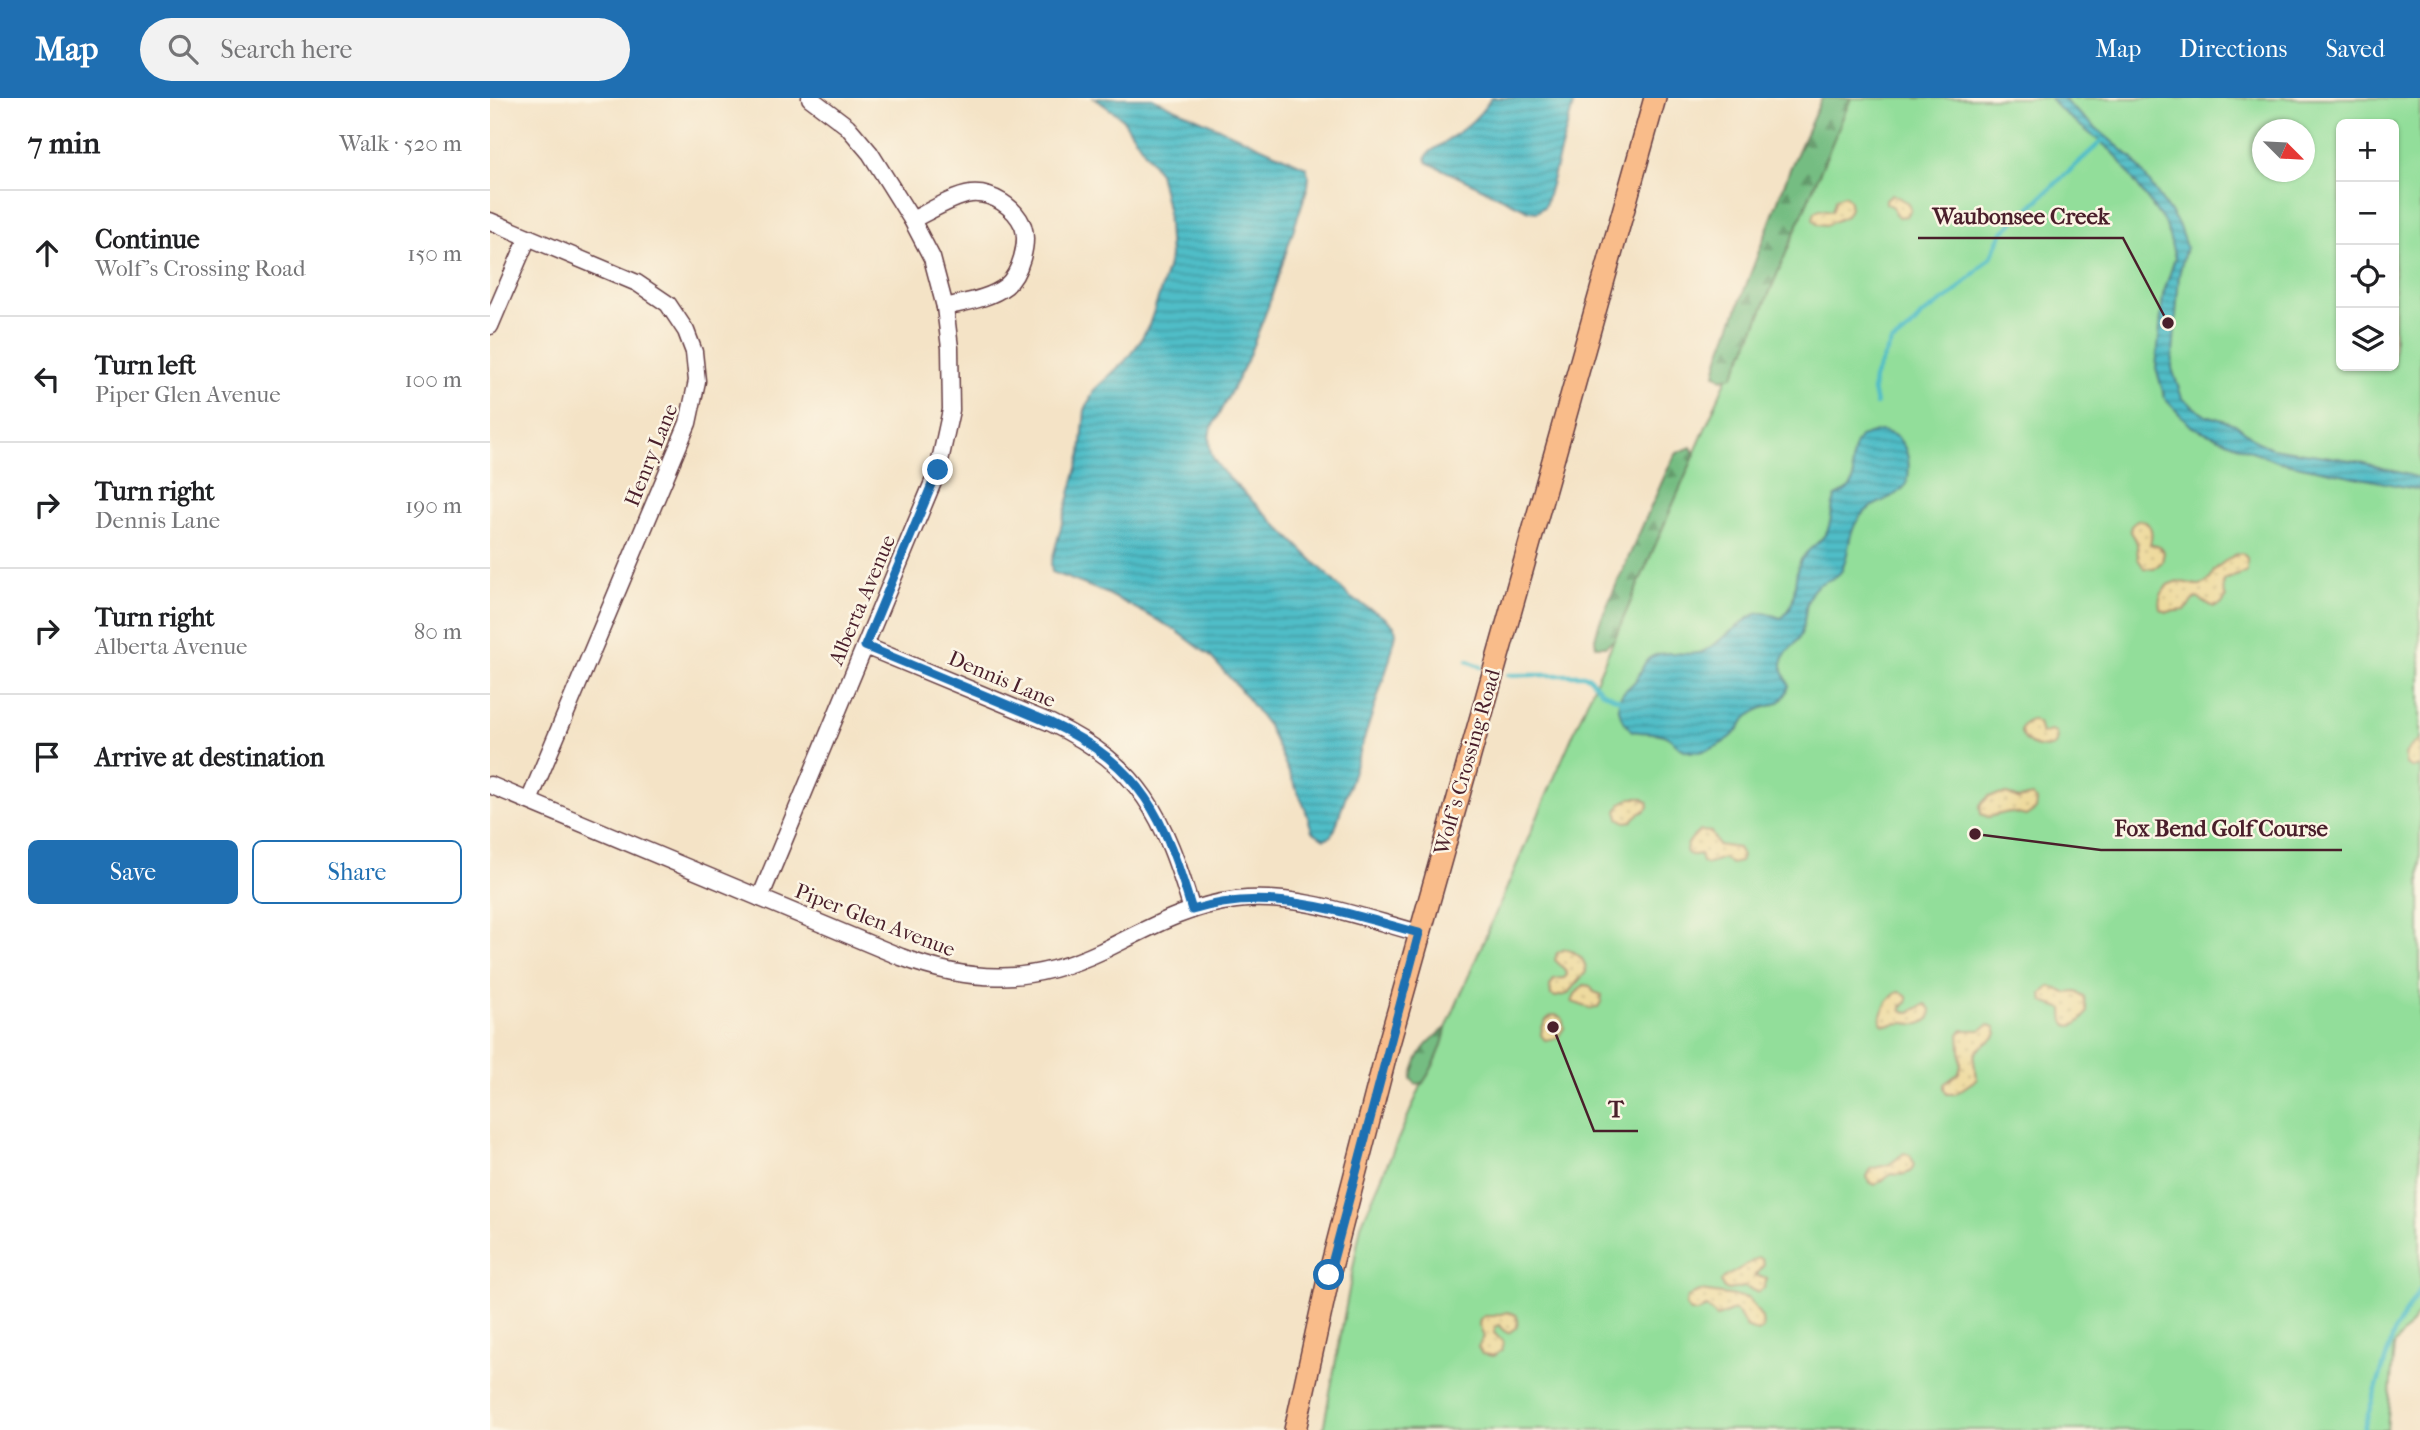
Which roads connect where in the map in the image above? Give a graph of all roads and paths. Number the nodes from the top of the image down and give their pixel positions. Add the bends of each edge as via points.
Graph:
1 (810, 98) edge
2 (1655, 98) edge
3 (912, 220) junction
4 (490, 221) edge
5 (528, 237) junction
6 (945, 307) junction
7 (490, 326) edge
8 (865, 646) junction
9 (490, 785) edge
10 (529, 801) junction
11 (760, 898) junction
12 (1192, 910) junction
13 (1419, 933) junction
14 (1295, 1430) edge

1 - 3 street, Alberta Avenue via 846,126 870,153
2 - 13 main road, Wolf's Crossing Road
3 - 6 street, Alberta Avenue via 932,258
3 - 6 street via 971,194 992,197 1013,209 1024,228 1024,251 1006,285 987,296
4 - 5 street, Henry Lane
5 - 7 street
5 - 10 street, Henry Lane via 636,282 668,304 687,331 697,381 688,423
6 - 8 street, Alberta Avenue via 951,410 938,470
8 - 11 street, Alberta Avenue
8 - 12 street, Dennis Lane via 1051,723 1105,754 1154,809
9 - 10 street, Piper Glen Avenue
10 - 11 street, Piper Glen Avenue
11 - 12 street, Piper Glen Avenue via 929,968 991,978 1032,975 1068,965
12 - 13 street, Piper Glen Avenue via 1238,900 1281,900
13 - 14 main road, Wolf's Crossing Road via 1329,1275

